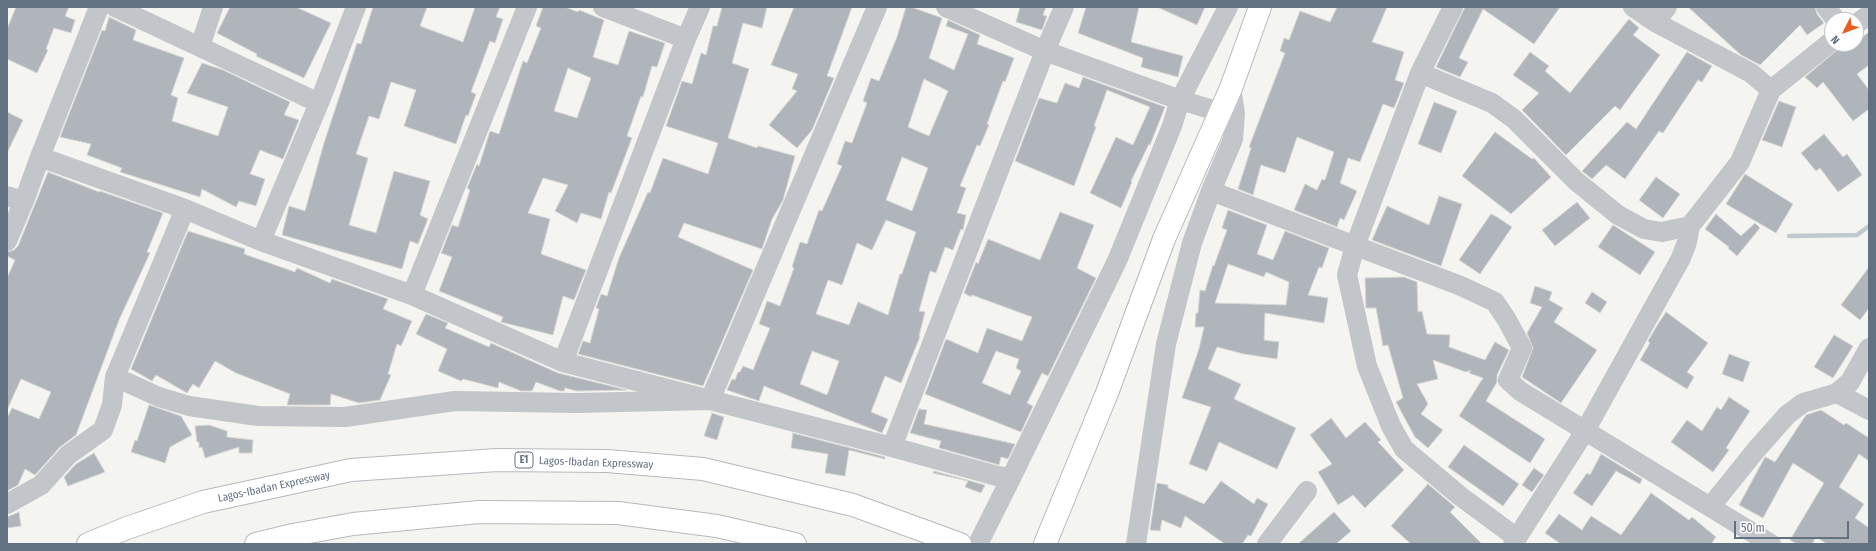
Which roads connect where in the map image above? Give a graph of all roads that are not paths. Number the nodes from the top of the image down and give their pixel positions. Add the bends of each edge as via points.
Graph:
1 (99, 7) edge
2 (115, 7) edge
3 (213, 7) edge
4 (356, 7) edge
5 (527, 7) edge
6 (603, 7) edge
7 (700, 7) edge
8 (877, 7) edge
9 (946, 7) edge
10 (1064, 7) edge
11 (1228, 7) edge
12 (1260, 7) edge
13 (1453, 7) edge
14 (1633, 7) edge
15 (1657, 12) edge
16 (686, 39) junction
17 (200, 47) junction
18 (1824, 47) edge
19 (1045, 51) junction
20 (1420, 73) junction
21 (1231, 88) junction
22 (1771, 90) junction
23 (1180, 100) junction
24 (319, 103) junction
25 (1220, 112) junction
26 (40, 157) junction
27 (1211, 191) junction
28 (16, 198) edge
29 (184, 209) junction
30 (1690, 226) junction
31 (7, 241) edge
32 (261, 241) junction
33 (1355, 246) junction
34 (412, 295) junction
35 (1869, 348) edge
36 (563, 362) junction
37 (115, 377) junction
38 (1837, 393) junction
39 (710, 400) junction
40 (1869, 410) edge
41 (1585, 431) junction
42 (892, 447) junction
43 (1012, 478) junction
44 (1307, 491) dead end
45 (7, 504) edge
46 (1710, 506) junction
47 (1048, 538) edge
48 (1515, 541) edge
49 (1137, 543) edge
50 (88, 544) edge
51 (256, 544) edge
52 (795, 544) edge
53 (960, 544) edge
54 (978, 544) edge
55 (1267, 544) edge
56 (1771, 544) edge

1 - 26 street
2 - 17 street
3 - 17 street
4 - 24 street
5 - 34 street
6 - 16 street
7 - 16 street
8 - 39 street
9 - 19 street
10 - 19 street
11 - 23 street
12 - 21 main road
13 - 20 street
14 - 15 street
15 - 22 street via 1751,73
16 - 36 street
17 - 24 street
18 - 22 street
19 - 23 street
19 - 42 street
20 - 30 street via 1492,103 1514,119 1576,181 1618,215 1644,229 1662,232
20 - 33 street
21 - 25 main road
21 - 27 street via 1235,114 1233,139
22 - 30 street via 1740,162
23 - 25 street
23 - 43 street via 1172,126 1117,261
24 - 32 street
25 - 47 main road via 1164,239 1107,393
26 - 28 street
26 - 29 street
27 - 33 street
27 - 49 street via 1192,243 1166,344
28 - 31 street
29 - 32 street
29 - 37 street
30 - 41 street via 1681,258
32 - 34 street
33 - 41 street via 1461,286 1495,302 1508,320 1522,348 1508,380 1520,391
33 - 48 street via 1347,275 1367,366 1391,426 1404,449
34 - 36 street
35 - 38 street via 1850,382
36 - 39 street
37 - 39 street via 159,397 189,406 258,416 345,417 455,401 576,403
37 - 45 street via 112,405 103,430 68,455 41,485
38 - 40 street
38 - 46 street via 1803,403 1787,415
39 - 42 street
41 - 46 street
41 - 48 street
42 - 43 street
43 - 54 street
44 - 55 street
46 - 56 street
50 - 53 main road, Lagos-Ibadan Expressway / E1 via 203,502 352,470 505,460 607,461 703,468 853,505
51 - 52 main road via 353,524 479,512 618,513 717,526

